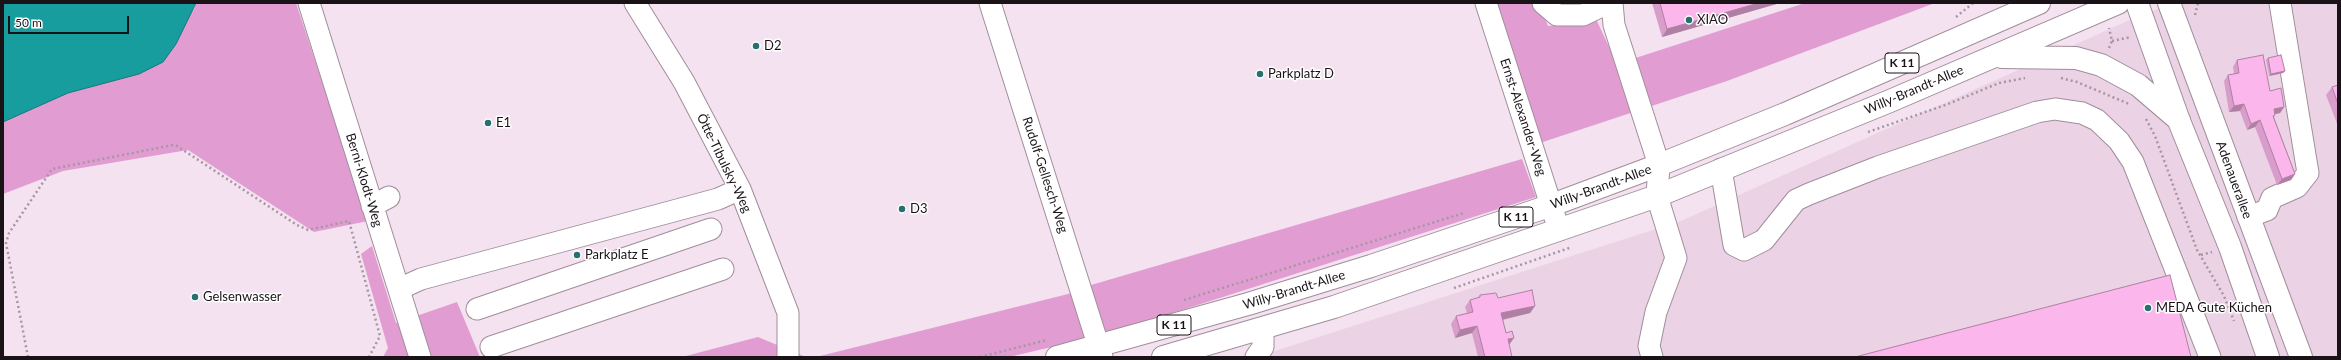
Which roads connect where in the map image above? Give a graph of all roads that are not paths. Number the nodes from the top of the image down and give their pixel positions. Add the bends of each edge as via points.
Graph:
1 (635, 3) edge
2 (990, 3) edge
3 (1486, 3) edge
4 (1543, 3) edge
5 (1608, 3) edge
6 (1612, 3) edge
7 (2039, 3) edge
8 (2118, 3) edge
9 (2137, 3) edge
10 (2169, 3) edge
11 (2280, 3) edge
12 (315, 6) edge
13 (2022, 7) edge
14 (1993, 57) junction
15 (2179, 120) junction
16 (1659, 165) junction
17 (1721, 170) junction
18 (740, 189) junction
19 (1657, 196) junction
20 (1552, 205) junction
21 (2248, 217) junction
22 (711, 229) dead end
23 (1559, 230) junction
24 (723, 269) dead end
25 (399, 289) junction
26 (477, 309) dead end
27 (1263, 328) junction
28 (491, 347) dead end
29 (1052, 348) edge
30 (1101, 352) edge
31 (420, 357) edge
32 (788, 357) edge
33 (1163, 357) edge
34 (1256, 357) edge
35 (1652, 357) edge
36 (2210, 357) edge
37 (2268, 357) edge
38 (2301, 357) edge

1 - 18 street, Ötte-Tibulsky-Weg via 684,82
2 - 30 street, Rudolf-Gellesch-Weg
3 - 20 street, Ernst-Alexander-Weg
4 - 5 street via 1557,15 1583,15
6 - 16 street via 1614,25
7 - 13 main road, Willy-Brandt-Allee / K 11
8 - 14 main road, Willy-Brandt-Allee / K 11
9 - 15 main road
10 - 21 main road, Adenauerallee
11 - 21 street via 2308,173 2297,188 2272,198 2267,210
12 - 25 street, Berni-Klodt-Weg via 380,202
13 - 16 main road, Willy-Brandt-Allee / K 11 via 1785,114
14 - 15 main road via 2052,56 2076,58 2101,65 2138,85
14 - 17 main road, Willy-Brandt-Allee / K 11
15 - 37 main road via 2230,247
16 - 19 street
16 - 20 main road, Willy-Brandt-Allee / K 11
17 - 19 main road, Willy-Brandt-Allee / K 11
17 - 36 street via 1734,245 1744,250 1764,240 1796,200 1809,194 1878,167 2037,112 2055,109 2082,113 2097,120 2118,141 2133,162
18 - 25 street via 718,199 421,279
18 - 32 street, Ötte-Tibulsky-Weg via 788,312
19 - 23 main road, Willy-Brandt-Allee / K 11
19 - 35 street via 1676,258 1656,312 1649,346
20 - 23 street, Ernst-Alexander-Weg
20 - 30 main road, Willy-Brandt-Allee / K 11
21 - 38 main road, Adenauerallee
22 - 26 street
23 - 27 main road, Willy-Brandt-Allee / K 11 via 1342,305
24 - 28 street
25 - 31 street, Berni-Klodt-Weg
27 - 33 main road, Willy-Brandt-Allee / K 11
27 - 34 street via 1263,348
29 - 30 main road, Willy-Brandt-Allee / K 11

